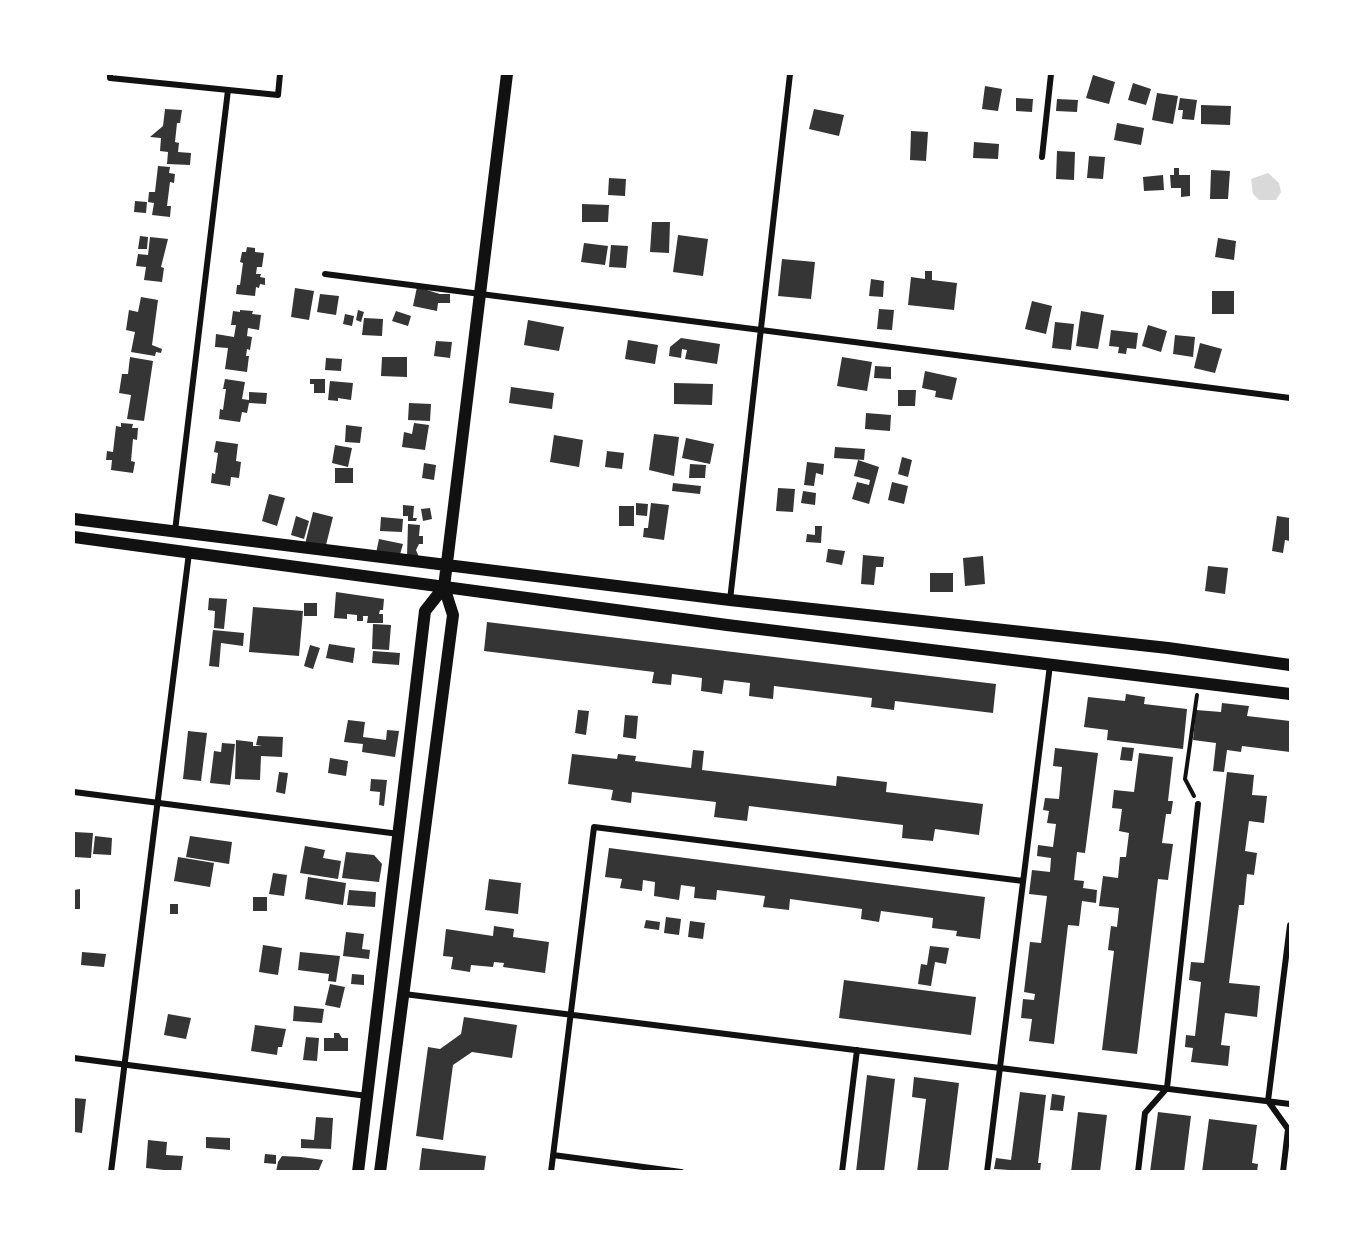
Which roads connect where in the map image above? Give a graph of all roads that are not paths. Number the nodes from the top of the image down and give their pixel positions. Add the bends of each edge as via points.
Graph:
1 (280, 74) edge
2 (507, 74) edge
3 (790, 74) edge
4 (1052, 74) edge
5 (110, 76) edge
6 (228, 90) junction
7 (1042, 157) dead end
8 (324, 274) dead end
9 (480, 293) junction
10 (760, 330) junction
11 (1290, 398) edge
12 (74, 519) edge
13 (175, 532) junction
14 (74, 537) edge
15 (189, 552) junction
16 (447, 566) junction
17 (444, 587) junction
18 (730, 600) junction
19 (1050, 664) junction
20 (1290, 665) edge
21 (1290, 694) edge
22 (74, 792) edge
23 (158, 802) junction
24 (1198, 804) road end
25 (399, 834) junction
26 (1023, 881) junction
27 (1290, 925) edge
28 (403, 994) junction
29 (570, 1014) junction
30 (857, 1050) junction
31 (74, 1058) edge
32 (125, 1064) junction
33 (1000, 1067) junction
34 (1167, 1088) junction
35 (367, 1096) junction
36 (1268, 1101) junction
37 (1290, 1104) edge
38 (553, 1155) junction
39 (111, 1172) edge
40 (358, 1172) edge
41 (380, 1172) edge
42 (551, 1172) edge
43 (681, 1172) edge
44 (842, 1172) edge
45 (987, 1172) edge
46 (1138, 1172) edge
47 (1283, 1172) edge

1 - 6 street via 278,95
2 - 9 main road
3 - 10 street
4 - 7 street
5 - 6 street
6 - 13 street
8 - 9 street
9 - 10 street
9 - 16 main road
10 - 11 street
10 - 18 street
12 - 13 main road
13 - 16 main road
14 - 15 main road
15 - 17 main road
15 - 23 street
16 - 17 main road
16 - 18 main road
17 - 19 main road
17 - 25 main road via 425,611
17 - 28 main road via 453,615
18 - 20 main road
19 - 21 main road
19 - 26 street
22 - 23 street
23 - 25 street
23 - 32 street
24 - 34 street
25 - 35 main road
26 - 29 street via 594,827
26 - 33 street
27 - 36 street
28 - 29 street
28 - 41 main road
29 - 30 street
29 - 38 street
30 - 33 street
30 - 44 street
31 - 32 street
32 - 35 street
32 - 39 street
33 - 34 street
33 - 45 street
34 - 36 street
34 - 46 street via 1145,1113
35 - 40 main road
36 - 37 street
36 - 47 street via 1288,1129
38 - 42 street
38 - 43 street

